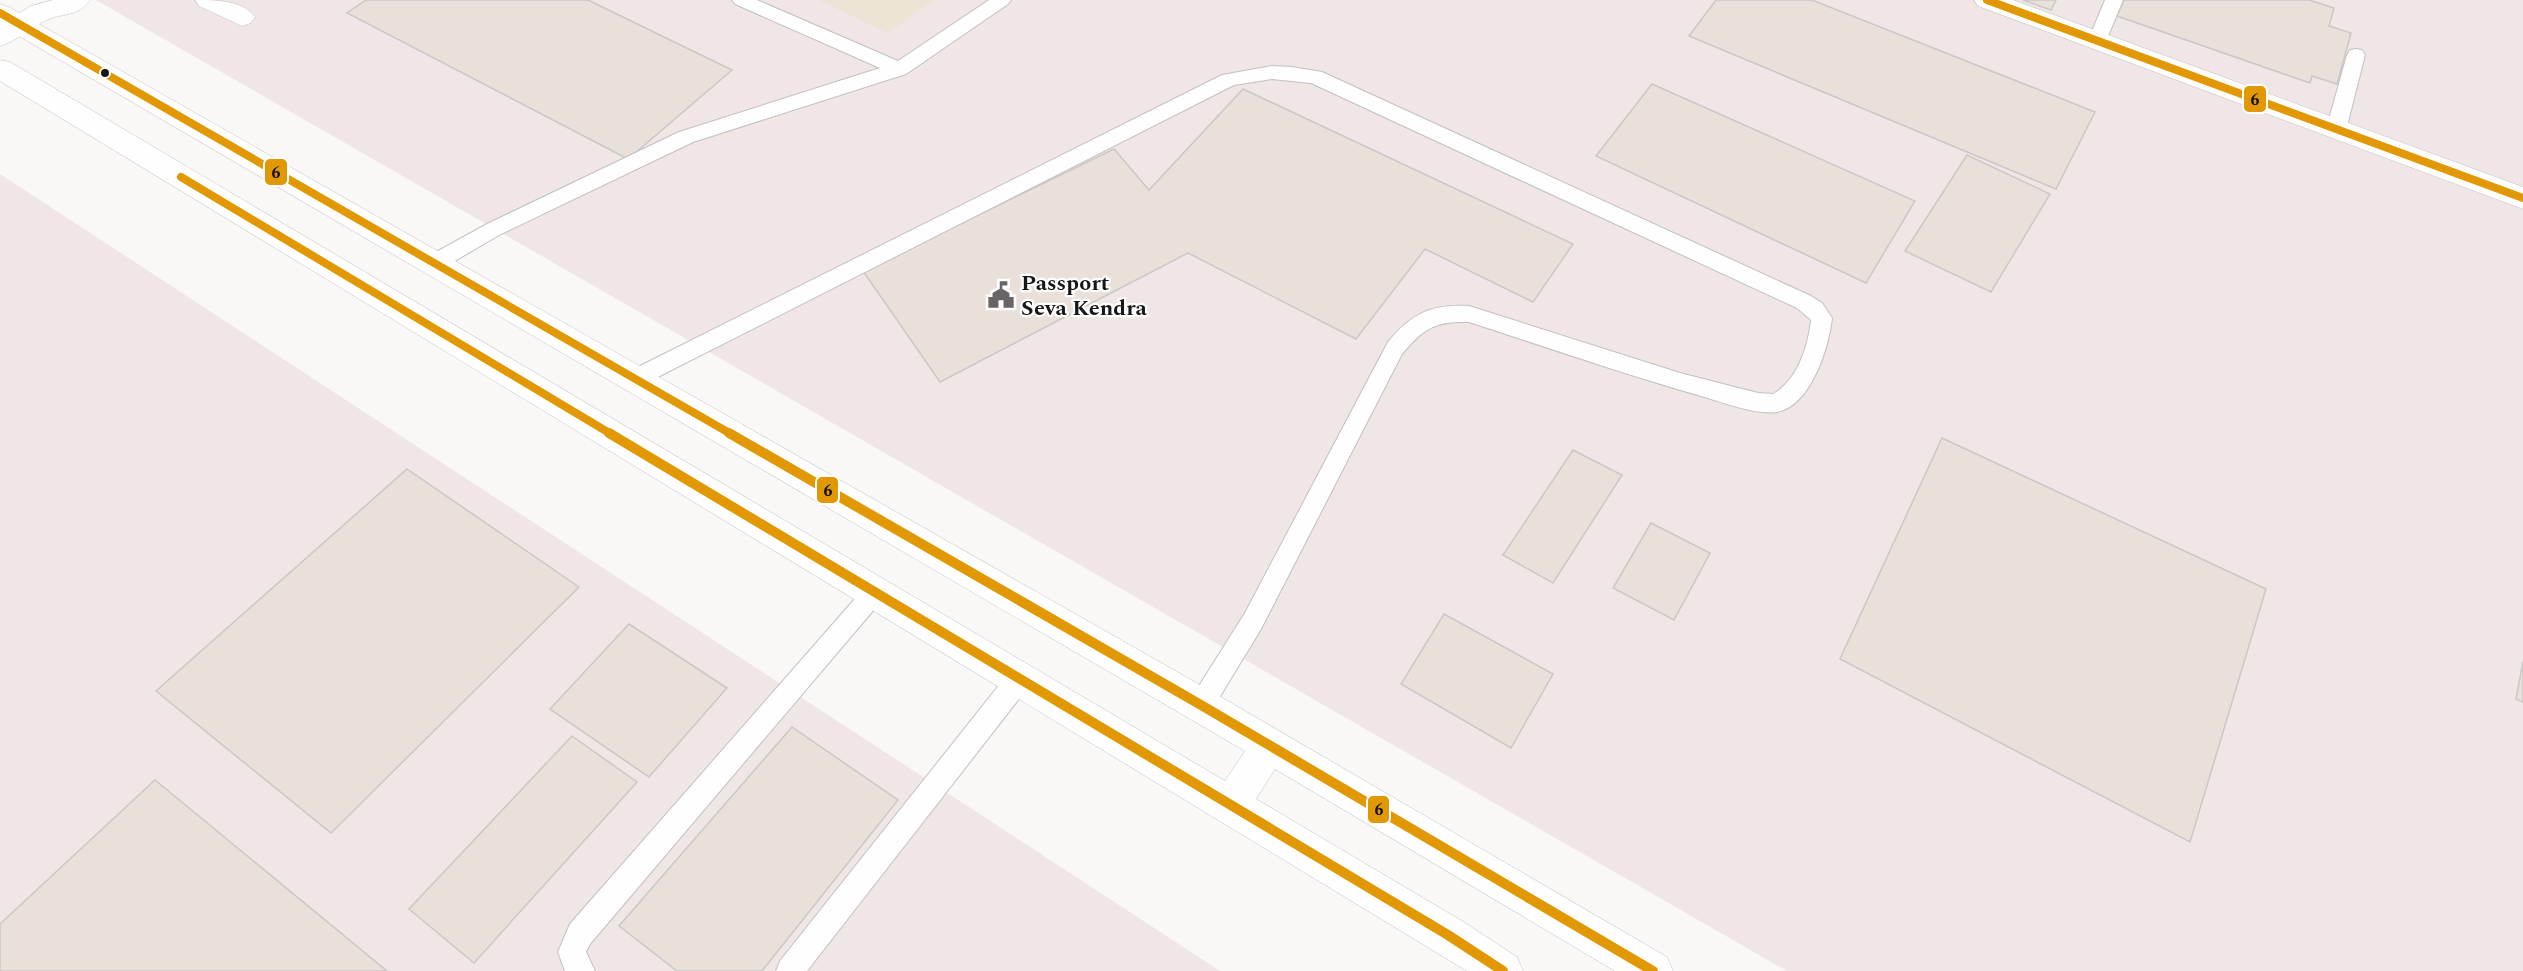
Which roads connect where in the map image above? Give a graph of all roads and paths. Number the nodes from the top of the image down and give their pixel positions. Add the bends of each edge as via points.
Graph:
1 (77, 0) edge
2 (208, 0) edge
3 (741, 0) edge
4 (1002, 0) edge
5 (1987, 0) edge
6 (2114, 0) edge
7 (21, 17) edge
8 (242, 17) dead end
9 (2097, 41) junction
10 (2356, 55) dead end
11 (0, 69) edge
12 (899, 69) junction
13 (2336, 130) junction
14 (2523, 198) edge
15 (434, 263) junction
16 (634, 379) junction
17 (875, 592) junction
18 (1020, 678) junction
19 (1201, 705) junction
20 (1269, 746) junction
21 (1231, 805) junction
22 (581, 971) edge
23 (789, 971) edge
24 (1503, 971) edge
25 (1653, 971) edge

1 - 7 main road
2 - 8 main road
3 - 12 lane
4 - 12 lane
5 - 9 main road
6 - 9 lane
7 - 15 main road
9 - 13 main road
10 - 13 lane
11 - 17 main road
12 - 15 lane via 686,137 494,229
13 - 14 main road
15 - 16 main road
16 - 19 main road
16 - 19 lane via 1229,80 1286,71 1315,77 1803,302 1822,318 1820,338 1806,372 1790,395 1774,404 1695,386 1469,314 1448,312 1425,318 1395,348 1253,621
17 - 18 main road
17 - 22 lane via 580,934 572,952
18 - 21 main road
18 - 23 lane
19 - 20 main road
20 - 21 main road
20 - 25 main road
21 - 24 main road

